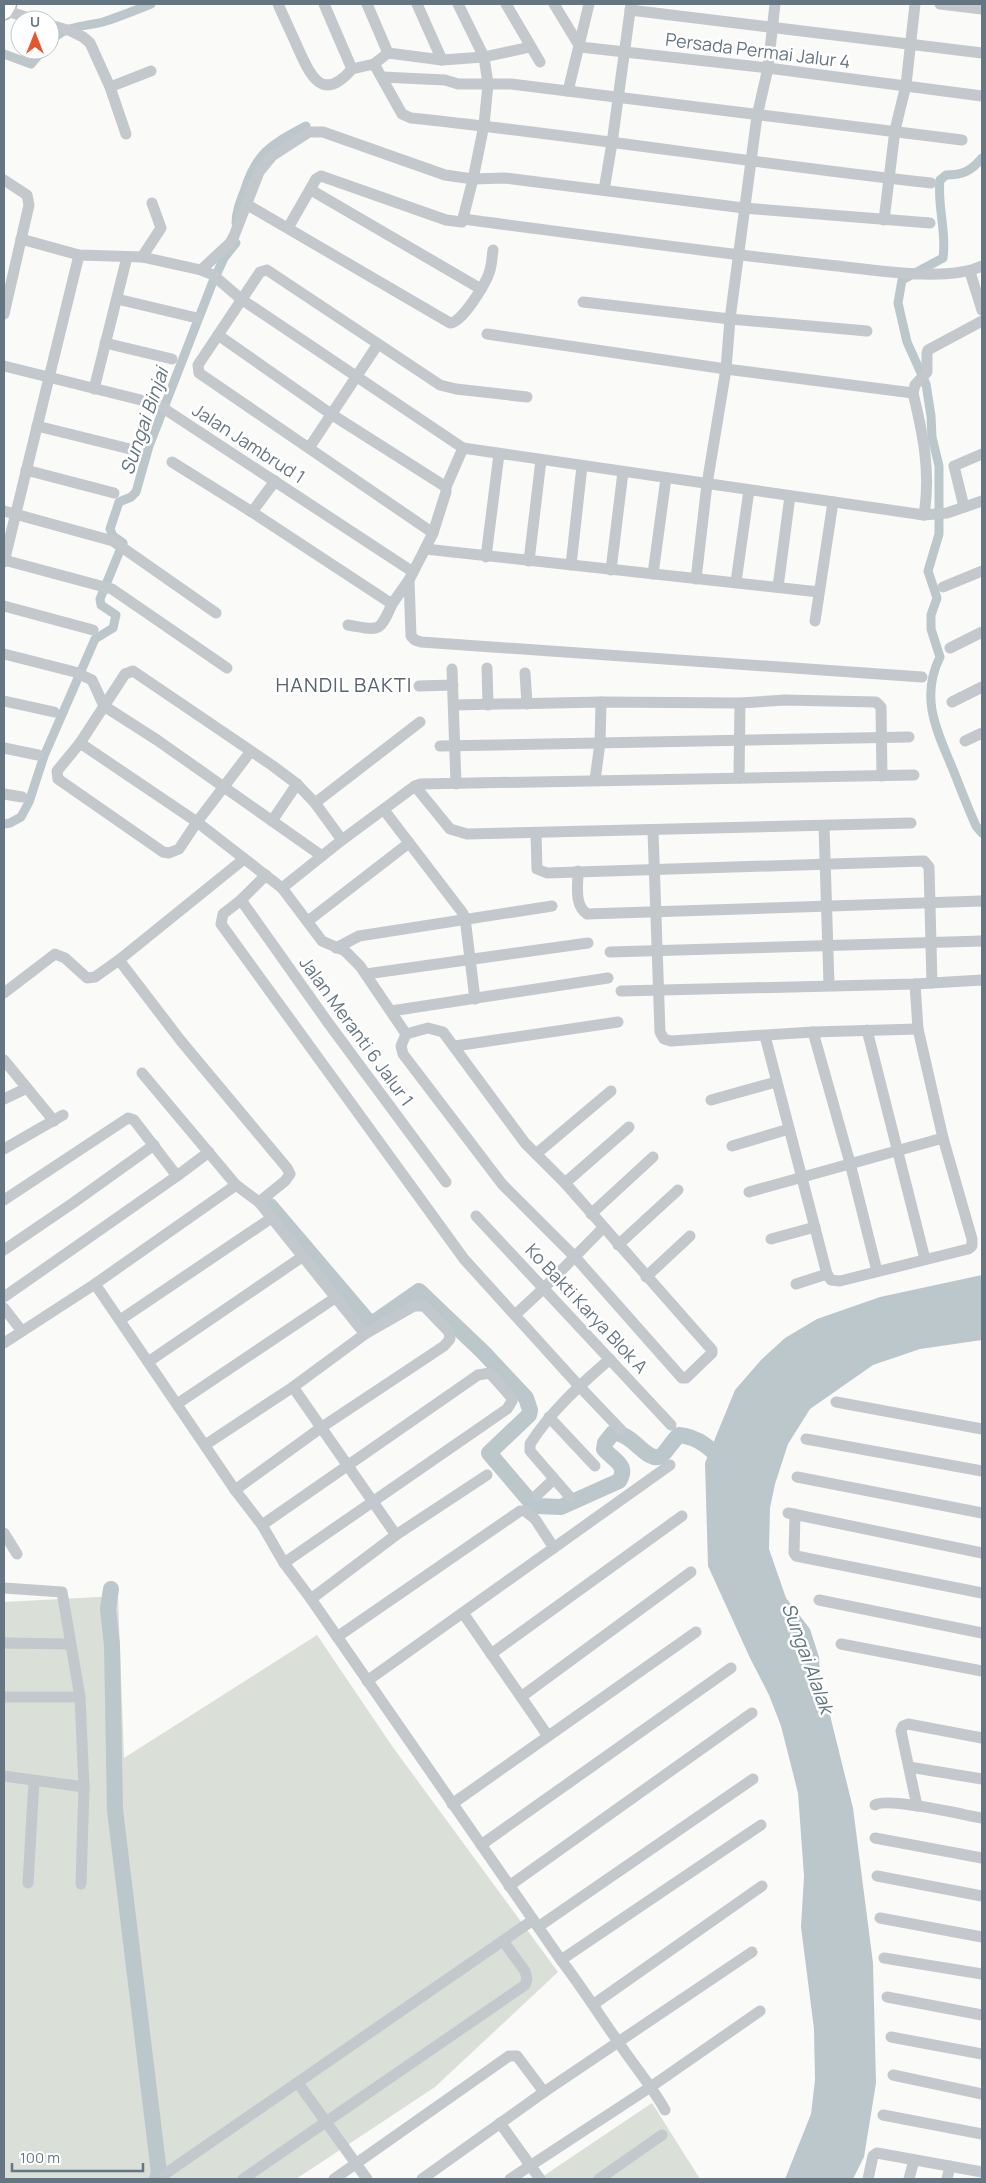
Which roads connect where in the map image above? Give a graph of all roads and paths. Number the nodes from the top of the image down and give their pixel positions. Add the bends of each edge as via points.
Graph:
1 (8, 4) edge
2 (278, 4) edge
3 (324, 4) edge
4 (367, 4) edge
5 (417, 4) edge
6 (458, 4) edge
7 (506, 4) edge
8 (554, 4) edge
9 (589, 4) edge
10 (775, 4) edge
11 (915, 4) edge
12 (940, 4) edge
13 (630, 7) edge
14 (982, 9) edge
15 (4, 11) edge
16 (772, 26) junction
17 (60, 28) edge
18 (909, 43) junction
19 (530, 47) junction
20 (580, 47) junction
21 (625, 52) junction
22 (388, 53) junction
23 (982, 53) edge
24 (484, 57) junction
25 (442, 60) junction
26 (540, 62) dead end
27 (374, 64) junction
28 (768, 68) junction
29 (352, 69) junction
30 (151, 71) dead end
31 (382, 77) junction
32 (488, 84) junction
33 (906, 85) junction
34 (110, 87) junction
35 (568, 91) junction
36 (982, 96) edge
37 (618, 98) junction
38 (757, 116) junction
39 (484, 125) junction
40 (895, 130) junction
41 (126, 134) dead end
42 (962, 140) dead end
43 (612, 144) junction
44 (751, 162) junction
45 (888, 178) junction
46 (473, 179) junction
47 (4, 180) edge
48 (931, 183) dead end
49 (311, 190) junction
50 (604, 190) junction
51 (152, 203) dead end
52 (246, 204) junction
53 (744, 208) junction
54 (463, 219) junction
55 (884, 220) junction
56 (930, 223) dead end
57 (288, 228) junction
58 (21, 239) junction
59 (493, 250) dead end
60 (79, 256) junction
61 (738, 256) junction
62 (127, 257) junction
63 (142, 258) junction
64 (982, 266) edge
65 (201, 270) junction
66 (970, 272) junction
67 (480, 289) junction
68 (117, 299) junction
69 (241, 299) junction
70 (583, 302) dead end
71 (982, 310) edge
72 (4, 314) edge
73 (197, 318) dead end
74 (730, 319) junction
75 (982, 321) edge
76 (867, 332) dead end
77 (218, 334) junction
78 (487, 334) dead end
79 (106, 343) junction
80 (378, 344) junction
81 (172, 359) dead end
82 (4, 366) edge
83 (726, 369) junction
84 (50, 378) junction
85 (356, 378) junction
86 (94, 389) junction
87 (913, 393) junction
88 (527, 397) dead end
89 (331, 414) junction
90 (37, 426) junction
91 (309, 448) junction
92 (463, 448) junction
93 (130, 449) dead end
94 (499, 454) junction
95 (982, 454) edge
96 (541, 460) junction
97 (172, 462) dead end
98 (582, 466) junction
99 (26, 470) junction
100 (623, 472) junction
101 (666, 478) junction
102 (275, 481) junction
103 (707, 484) junction
104 (446, 486) junction
105 (749, 490) junction
106 (114, 494) dead end
107 (790, 496) junction
108 (982, 501) edge
109 (833, 502) junction
110 (964, 507) junction
111 (252, 512) junction
112 (9, 513) edge
113 (927, 514) junction
114 (433, 533) junction
115 (425, 549) junction
116 (486, 557) junction
117 (4, 561) edge
118 (529, 561) junction
119 (570, 565) junction
120 (611, 570) junction
121 (982, 571) edge
122 (653, 574) junction
123 (411, 576) junction
124 (696, 579) junction
125 (736, 582) junction
126 (778, 587) junction
127 (943, 587) dead end
128 (819, 592) junction
129 (392, 604) junction
130 (4, 606) edge
131 (216, 613) dead end
132 (815, 621) dead end
133 (348, 625) dead end
134 (93, 630) dead end
135 (982, 632) edge
136 (950, 648) dead end
137 (4, 654) edge
138 (227, 668) dead end
139 (487, 668) dead end
140 (452, 669) dead end
141 (525, 673) dead end
142 (922, 677) dead end
143 (453, 685) junction
144 (419, 686) dead end
145 (982, 687) edge
146 (4, 701) edge
147 (601, 702) junction
148 (952, 702) dead end
149 (740, 703) junction
150 (527, 704) junction
151 (454, 705) junction
152 (488, 705) junction
153 (104, 706) junction
154 (54, 712) dead end
155 (420, 722) dead end
156 (982, 733) edge
157 (882, 737) junction
158 (909, 737) dead end
159 (740, 740) junction
160 (965, 741) dead end
161 (80, 743) junction
162 (600, 743) junction
163 (455, 745) junction
164 (440, 746) dead end
165 (4, 748) edge
166 (251, 751) junction
167 (38, 755) dead end
168 (914, 775) dead end
169 (882, 776) junction
170 (740, 778) junction
171 (595, 780) junction
172 (297, 784) junction
173 (456, 784) junction
174 (415, 786) junction
175 (222, 788) junction
176 (4, 794) edge
177 (22, 798) dead end
178 (315, 803) junction
179 (384, 810) junction
180 (272, 821) junction
181 (197, 822) junction
182 (912, 823) dead end
183 (824, 826) junction
184 (653, 831) junction
185 (536, 833) junction
186 (342, 840) junction
187 (409, 843) junction
188 (322, 856) junction
189 (244, 859) junction
190 (826, 865) junction
191 (654, 870) junction
192 (578, 871) junction
193 (266, 875) junction
194 (282, 888) junction
195 (241, 900) junction
196 (982, 901) edge
197 (931, 902) junction
198 (826, 905) junction
199 (552, 906) dead end
200 (656, 912) junction
201 (465, 918) junction
202 (308, 921) junction
203 (982, 942) edge
204 (588, 943) dead end
205 (932, 943) junction
206 (827, 946) junction
207 (336, 948) junction
208 (658, 951) junction
209 (610, 952) dead end
210 (470, 959) junction
211 (119, 960) junction
212 (366, 974) junction
213 (608, 978) dead end
214 (982, 980) edge
215 (932, 983) junction
216 (915, 984) junction
217 (829, 986) junction
218 (659, 990) junction
219 (621, 991) dead end
220 (4, 993) edge
221 (475, 999) junction
222 (391, 1011) junction
223 (618, 1022) dead end
224 (918, 1029) junction
225 (868, 1030) junction
226 (813, 1032) junction
227 (406, 1034) junction
228 (765, 1036) junction
229 (455, 1046) junction
230 (4, 1060) edge
231 (142, 1073) dead end
232 (776, 1082) junction
233 (27, 1088) junction
234 (612, 1091) dead end
235 (4, 1099) edge
236 (711, 1100) dead end
237 (629, 1127) dead end
238 (789, 1129) junction
239 (943, 1138) junction
240 (154, 1145) junction
241 (732, 1146) dead end
242 (4, 1149) edge
243 (897, 1150) junction
244 (209, 1152) junction
245 (536, 1154) junction
246 (653, 1157) dead end
247 (850, 1163) junction
248 (178, 1176) junction
249 (802, 1177) junction
250 (446, 1182) dead end
251 (564, 1183) junction
252 (236, 1185) junction
253 (678, 1190) dead end
254 (749, 1192) dead end
255 (4, 1200) edge
256 (259, 1202) junction
257 (591, 1214) junction
258 (476, 1216) dead end
259 (270, 1218) junction
260 (815, 1227) junction
261 (603, 1228) junction
262 (690, 1236) dead end
263 (771, 1239) dead end
264 (618, 1245) junction
265 (4, 1250) edge
266 (302, 1257) junction
267 (575, 1257) junction
268 (926, 1259) junction
269 (877, 1271) junction
270 (827, 1274) junction
271 (646, 1277) junction
272 (95, 1284) junction
273 (796, 1284) dead end
274 (544, 1288) junction
275 (4, 1297) edge
276 (335, 1298) junction
277 (4, 1308) edge
278 (514, 1315) junction
279 (120, 1320) junction
280 (21, 1330) junction
281 (365, 1334) junction
282 (4, 1343) edge
283 (610, 1359) junction
284 (148, 1362) junction
285 (579, 1386) junction
286 (293, 1387) junction
287 (836, 1402) dead end
288 (177, 1404) junction
289 (549, 1417) junction
290 (671, 1425) dead end
291 (322, 1427) junction
292 (982, 1429) edge
293 (621, 1430) dead end
294 (806, 1439) dead end
295 (205, 1445) junction
296 (348, 1464) junction
297 (670, 1465) dead end
298 (595, 1466) dead end
299 (982, 1471) edge
300 (487, 1475) dead end
301 (797, 1477) dead end
302 (554, 1479) junction
303 (235, 1490) junction
304 (536, 1496) dead end
305 (570, 1497) dead end
306 (374, 1501) junction
307 (982, 1513) edge
308 (682, 1516) dead end
309 (262, 1525) junction
310 (4, 1533) edge
311 (396, 1535) junction
312 (554, 1548) junction
313 (982, 1552) edge
314 (17, 1554) dead end
315 (284, 1564) junction
316 (691, 1572) dead end
317 (4, 1588) edge
318 (982, 1593) edge
319 (311, 1599) junction
320 (819, 1600) dead end
321 (463, 1613) junction
322 (696, 1632) dead end
323 (982, 1633) edge
324 (337, 1637) junction
325 (4, 1643) edge
326 (70, 1644) junction
327 (841, 1644) dead end
328 (491, 1654) junction
329 (732, 1668) dead end
330 (982, 1671) edge
331 (367, 1681) junction
332 (4, 1697) edge
333 (80, 1697) junction
334 (521, 1697) junction
335 (752, 1713) dead end
336 (548, 1736) junction
337 (982, 1738) edge
338 (909, 1767) junction
339 (4, 1776) edge
340 (982, 1778) edge
341 (753, 1779) dead end
342 (34, 1781) junction
343 (84, 1787) junction
344 (452, 1804) junction
345 (875, 1805) dead end
346 (917, 1806) junction
347 (982, 1818) edge
348 (761, 1825) dead end
349 (876, 1838) dead end
350 (481, 1845) junction
351 (982, 1858) edge
352 (877, 1876) dead end
353 (28, 1883) dead end
354 (80, 1884) dead end
355 (509, 1886) junction
356 (762, 1886) dead end
357 (982, 1896) edge
358 (880, 1918) dead end
359 (536, 1924) junction
360 (982, 1937) edge
361 (503, 1941) junction
362 (752, 1952) dead end
363 (884, 1958) dead end
364 (561, 1960) junction
365 (982, 1974) edge
366 (887, 1997) dead end
367 (594, 2004) junction
368 (760, 2011) dead end
369 (982, 2015) edge
370 (891, 2037) dead end
371 (619, 2043) junction
372 (982, 2054) edge
373 (893, 2075) dead end
374 (298, 2083) junction
375 (652, 2086) junction
376 (544, 2092) junction
377 (982, 2094) edge
378 (664, 2110) dead end
379 (883, 2114) dead end
380 (327, 2122) junction
381 (500, 2123) junction
382 (982, 2134) edge
383 (662, 2135) dead end
384 (914, 2160) junction
385 (356, 2164) junction
386 (530, 2166) junction
387 (950, 2166) junction
388 (982, 2172) edge
389 (165, 2174) dead end
390 (243, 2179) edge
391 (334, 2179) edge
392 (367, 2179) edge
393 (422, 2179) edge
394 (510, 2179) edge
395 (540, 2179) edge
396 (599, 2179) edge
397 (868, 2179) edge
398 (909, 2179) edge
399 (947, 2179) edge

1 - 15 highway
2 - 29 street via 310,76 332,84 342,80
3 - 29 street
4 - 22 street
5 - 25 street
6 - 24 street
7 - 19 street
8 - 20 street
9 - 20 street
10 - 16 street
11 - 18 street
12 - 14 street
13 - 16 street
13 - 21 street
16 - 18 street
16 - 28 street
17 - 34 street via 90,42
18 - 23 street
18 - 33 street
19 - 24 street
19 - 26 street
20 - 21 street, Persada Permai Jalur 4
20 - 35 street
21 - 28 street, Persada Permai Jalur 4
21 - 37 street
22 - 25 street
22 - 27 street
24 - 25 street
24 - 32 street
27 - 29 street
27 - 31 street
28 - 33 street, Persada Permai Jalur 4
28 - 38 street
30 - 34 street
31 - 32 street
31 - 39 street via 399,110 407,117
32 - 35 street
32 - 39 street
33 - 36 street, Persada Permai Jalur 4
33 - 40 street
34 - 41 street
35 - 37 street
37 - 38 street
37 - 43 street
38 - 40 street
38 - 44 street
39 - 43 street
39 - 46 street
40 - 42 street
40 - 45 street
43 - 44 street
43 - 50 street
44 - 45 street
44 - 53 street
45 - 48 street
45 - 55 street
46 - 50 street via 505,178
46 - 52 street via 445,175 314,131 272,156 259,172
46 - 54 street
47 - 58 street via 29,201
49 - 54 street via 316,179 326,176 446,220 459,222
49 - 57 street
49 - 67 street
50 - 53 street
51 - 63 street via 162,228
52 - 57 street
52 - 65 street via 230,243
53 - 55 street
53 - 61 street
54 - 61 street
55 - 56 street
57 - 67 street via 450,323 459,320
58 - 60 street
58 - 72 street
59 - 67 street via 490,268
60 - 62 street
60 - 84 street
61 - 66 street via 907,273
61 - 74 street
62 - 63 street
62 - 68 street
63 - 65 street
64 - 66 street
65 - 69 street
66 - 71 street
68 - 73 street
68 - 79 street
69 - 77 street
69 - 80 street via 260,272 266,270
69 - 85 street
70 - 74 street
74 - 76 street
74 - 83 street
75 - 87 street via 928,350 922,379
77 - 89 street
77 - 91 street via 198,364 199,373
78 - 83 street
79 - 81 street
79 - 86 street
80 - 85 street
80 - 88 street via 440,385 456,390
82 - 84 street, Jalan Jambrud 1
83 - 87 street
83 - 103 street
84 - 86 street, Jalan Jambrud 1
84 - 90 street
85 - 89 street
85 - 92 street
86 - 102 street, Jalan Jambrud 1 via 157,404
87 - 113 street via 927,459
89 - 91 street
89 - 104 street
90 - 93 street
90 - 99 street
91 - 114 street
92 - 94 street
92 - 104 street
94 - 96 street
94 - 116 street
95 - 110 street via 954,466
96 - 98 street
96 - 118 street
97 - 111 street
98 - 100 street
98 - 119 street
99 - 106 street
99 - 112 street
100 - 101 street
100 - 120 street
101 - 103 street
101 - 122 street
102 - 111 street
102 - 123 street, Jalan Jambrud 1
103 - 105 street
103 - 124 street
104 - 114 street
105 - 107 street
105 - 125 street
107 - 109 street
107 - 126 street
108 - 110 street
109 - 113 street
109 - 128 street
110 - 113 street via 947,514
111 - 129 street
112 - 117 street
112 - 131 street via 113,541
114 - 115 street
115 - 116 street
115 - 123 street
116 - 118 street
117 - 138 street via 107,587
118 - 119 street
119 - 120 street
120 - 122 street
121 - 127 street
122 - 124 street
123 - 129 street
123 - 142 street via 411,636 421,642
124 - 125 street
125 - 126 street
126 - 128 street
128 - 132 street
129 - 133 street via 378,628
130 - 134 street
135 - 136 street
137 - 153 street via 75,672 92,680
139 - 152 street
140 - 143 street
141 - 150 street
143 - 144 street
143 - 151 street
145 - 148 street
146 - 154 street
147 - 149 street
147 - 150 street
147 - 162 street
149 - 157 street via 785,700 876,702 881,707
149 - 159 street
150 - 152 street
151 - 152 street
151 - 163 street
153 - 161 street
153 - 166 street via 126,674 133,671
153 - 175 street
155 - 178 street
156 - 160 street
157 - 158 street
157 - 159 street
157 - 169 street
159 - 162 street
159 - 170 street
161 - 181 street
161 - 181 street via 57,771 56,778 163,852 179,849
162 - 163 street
162 - 171 street
163 - 164 street
163 - 173 street
165 - 167 street
166 - 172 street
166 - 175 street
168 - 169 street
169 - 170 street
170 - 171 street
171 - 173 street
172 - 178 street
172 - 180 street
173 - 174 street
174 - 179 street
174 - 185 street via 454,832
175 - 180 street
175 - 181 street
176 - 177 street
178 - 186 street
179 - 186 street
179 - 187 street
180 - 188 street
181 - 189 street
182 - 183 street
183 - 184 street
183 - 190 street
184 - 185 street
184 - 191 street
185 - 192 street via 537,869 548,873
186 - 188 street
187 - 201 street
187 - 202 street
188 - 194 street
189 - 193 street
189 - 211 street
190 - 191 street
190 - 197 street via 924,862 929,866
190 - 198 street
191 - 192 street
191 - 200 street
192 - 200 street via 578,902 587,914
193 - 194 street
193 - 195 street
194 - 202 street
195 - 250 street, Jalan Meranti 6 Jalur 1
195 - 278 street via 222,914 220,920 226,932 464,1259
196 - 197 street
197 - 198 street
197 - 205 street
198 - 200 street
198 - 206 street
199 - 201 street
200 - 208 street
201 - 207 street via 359,936
201 - 210 street
202 - 207 street via 322,940
203 - 205 street
204 - 210 street
205 - 206 street
205 - 215 street
206 - 208 street
206 - 217 street
207 - 212 street via 350,955
208 - 209 street
208 - 218 street
210 - 212 street
210 - 221 street
211 - 220 street via 95,978 86,978 65,958 55,954
211 - 256 street via 181,1041 287,1168 289,1178
212 - 222 street
213 - 221 street
214 - 215 street
215 - 216 street
216 - 217 street
216 - 224 street
217 - 218 street
218 - 219 street
218 - 228 street via 660,1032 664,1039
221 - 222 street
222 - 227 street
223 - 229 street
224 - 225 street
224 - 239 street
225 - 226 street
225 - 243 street
226 - 228 street
226 - 247 street
227 - 229 street via 428,1028 440,1029
227 - 267 street via 401,1046 404,1054 456,1124 502,1184
228 - 232 street
229 - 245 street
230 - 233 street
231 - 244 street
232 - 236 street
232 - 238 street
233 - 235 street
233 - 242 street via 58,1118
234 - 245 street
237 - 251 street
238 - 241 street
238 - 249 street
239 - 243 street
239 - 268 street via 973,1244 968,1249
240 - 248 street
240 - 255 street via 134,1120 128,1118
240 - 265 street
243 - 247 street
243 - 268 street
244 - 248 street
244 - 252 street
245 - 251 street
246 - 257 street
247 - 249 street
247 - 269 street
248 - 275 street
249 - 254 street
249 - 260 street
251 - 257 street
252 - 256 street
252 - 272 street
253 - 264 street
256 - 259 street
257 - 261 street
258 - 274 street, Ko Bakti Karya Blok A
259 - 266 street
259 - 279 street
260 - 263 street
260 - 270 street
261 - 264 street
261 - 267 street
262 - 271 street
264 - 271 street
266 - 276 street
266 - 284 street
267 - 271 street via 685,1378 712,1351
267 - 274 street
268 - 269 street
269 - 270 street via 840,1281 831,1280
270 - 273 street
272 - 279 street
272 - 280 street
274 - 278 street
274 - 283 street, Ko Bakti Karya Blok A
276 - 281 street
276 - 288 street
277 - 280 street
278 - 285 street
279 - 284 street
280 - 282 street
281 - 286 street
281 - 291 street via 420,1305 449,1332 450,1339
283 - 285 street
283 - 290 street, Ko Bakti Karya Blok A
284 - 288 street
285 - 289 street
285 - 293 street
286 - 291 street
286 - 295 street
287 - 292 street
288 - 295 street
289 - 298 street
289 - 302 street via 529,1448
291 - 296 street
291 - 303 street
294 - 299 street
295 - 303 street
296 - 306 street
296 - 306 street via 478,1375 490,1373 512,1398 507,1409
296 - 309 street
297 - 312 street
300 - 311 street
301 - 307 street
302 - 304 street
302 - 305 street
303 - 309 street
306 - 311 street
306 - 315 street
308 - 328 street
309 - 315 street
310 - 314 street
311 - 319 street
312 - 321 street
312 - 324 street via 535,1519 520,1511
313 - 318 street via 791,1514 796,1556
315 - 319 street
316 - 334 street
317 - 326 street via 62,1592
319 - 324 street
320 - 323 street
321 - 328 street
321 - 331 street
322 - 336 street
324 - 331 street
325 - 326 street
326 - 333 street
327 - 330 street
328 - 334 street
329 - 350 street
331 - 344 street
332 - 333 street
333 - 343 street
334 - 336 street
335 - 355 street
336 - 344 street
337 - 338 street via 908,1724 901,1731
338 - 340 street
338 - 346 street
339 - 342 street
341 - 359 street
342 - 343 street
342 - 353 street
343 - 354 street
344 - 350 street
345 - 346 street via 885,1802
346 - 347 street
348 - 364 street
349 - 351 street
350 - 355 street
352 - 357 street
355 - 359 street
356 - 367 street
358 - 360 street
359 - 361 street
359 - 364 street
361 - 374 street
361 - 380 street via 525,1971 525,1984
362 - 371 street
363 - 365 street
364 - 367 street
366 - 369 street
367 - 371 street
368 - 375 street
370 - 372 street
371 - 375 street
371 - 376 street
373 - 377 street
374 - 380 street
374 - 389 street
375 - 378 street
375 - 386 street
376 - 381 street
376 - 385 street via 518,2056 508,2056
379 - 382 street
380 - 385 street
380 - 390 street
381 - 386 street
381 - 393 street
383 - 396 street
384 - 387 street
384 - 397 street via 875,2153
384 - 398 street
385 - 391 street
385 - 392 street
386 - 394 street
386 - 395 street
387 - 388 street
387 - 399 street

